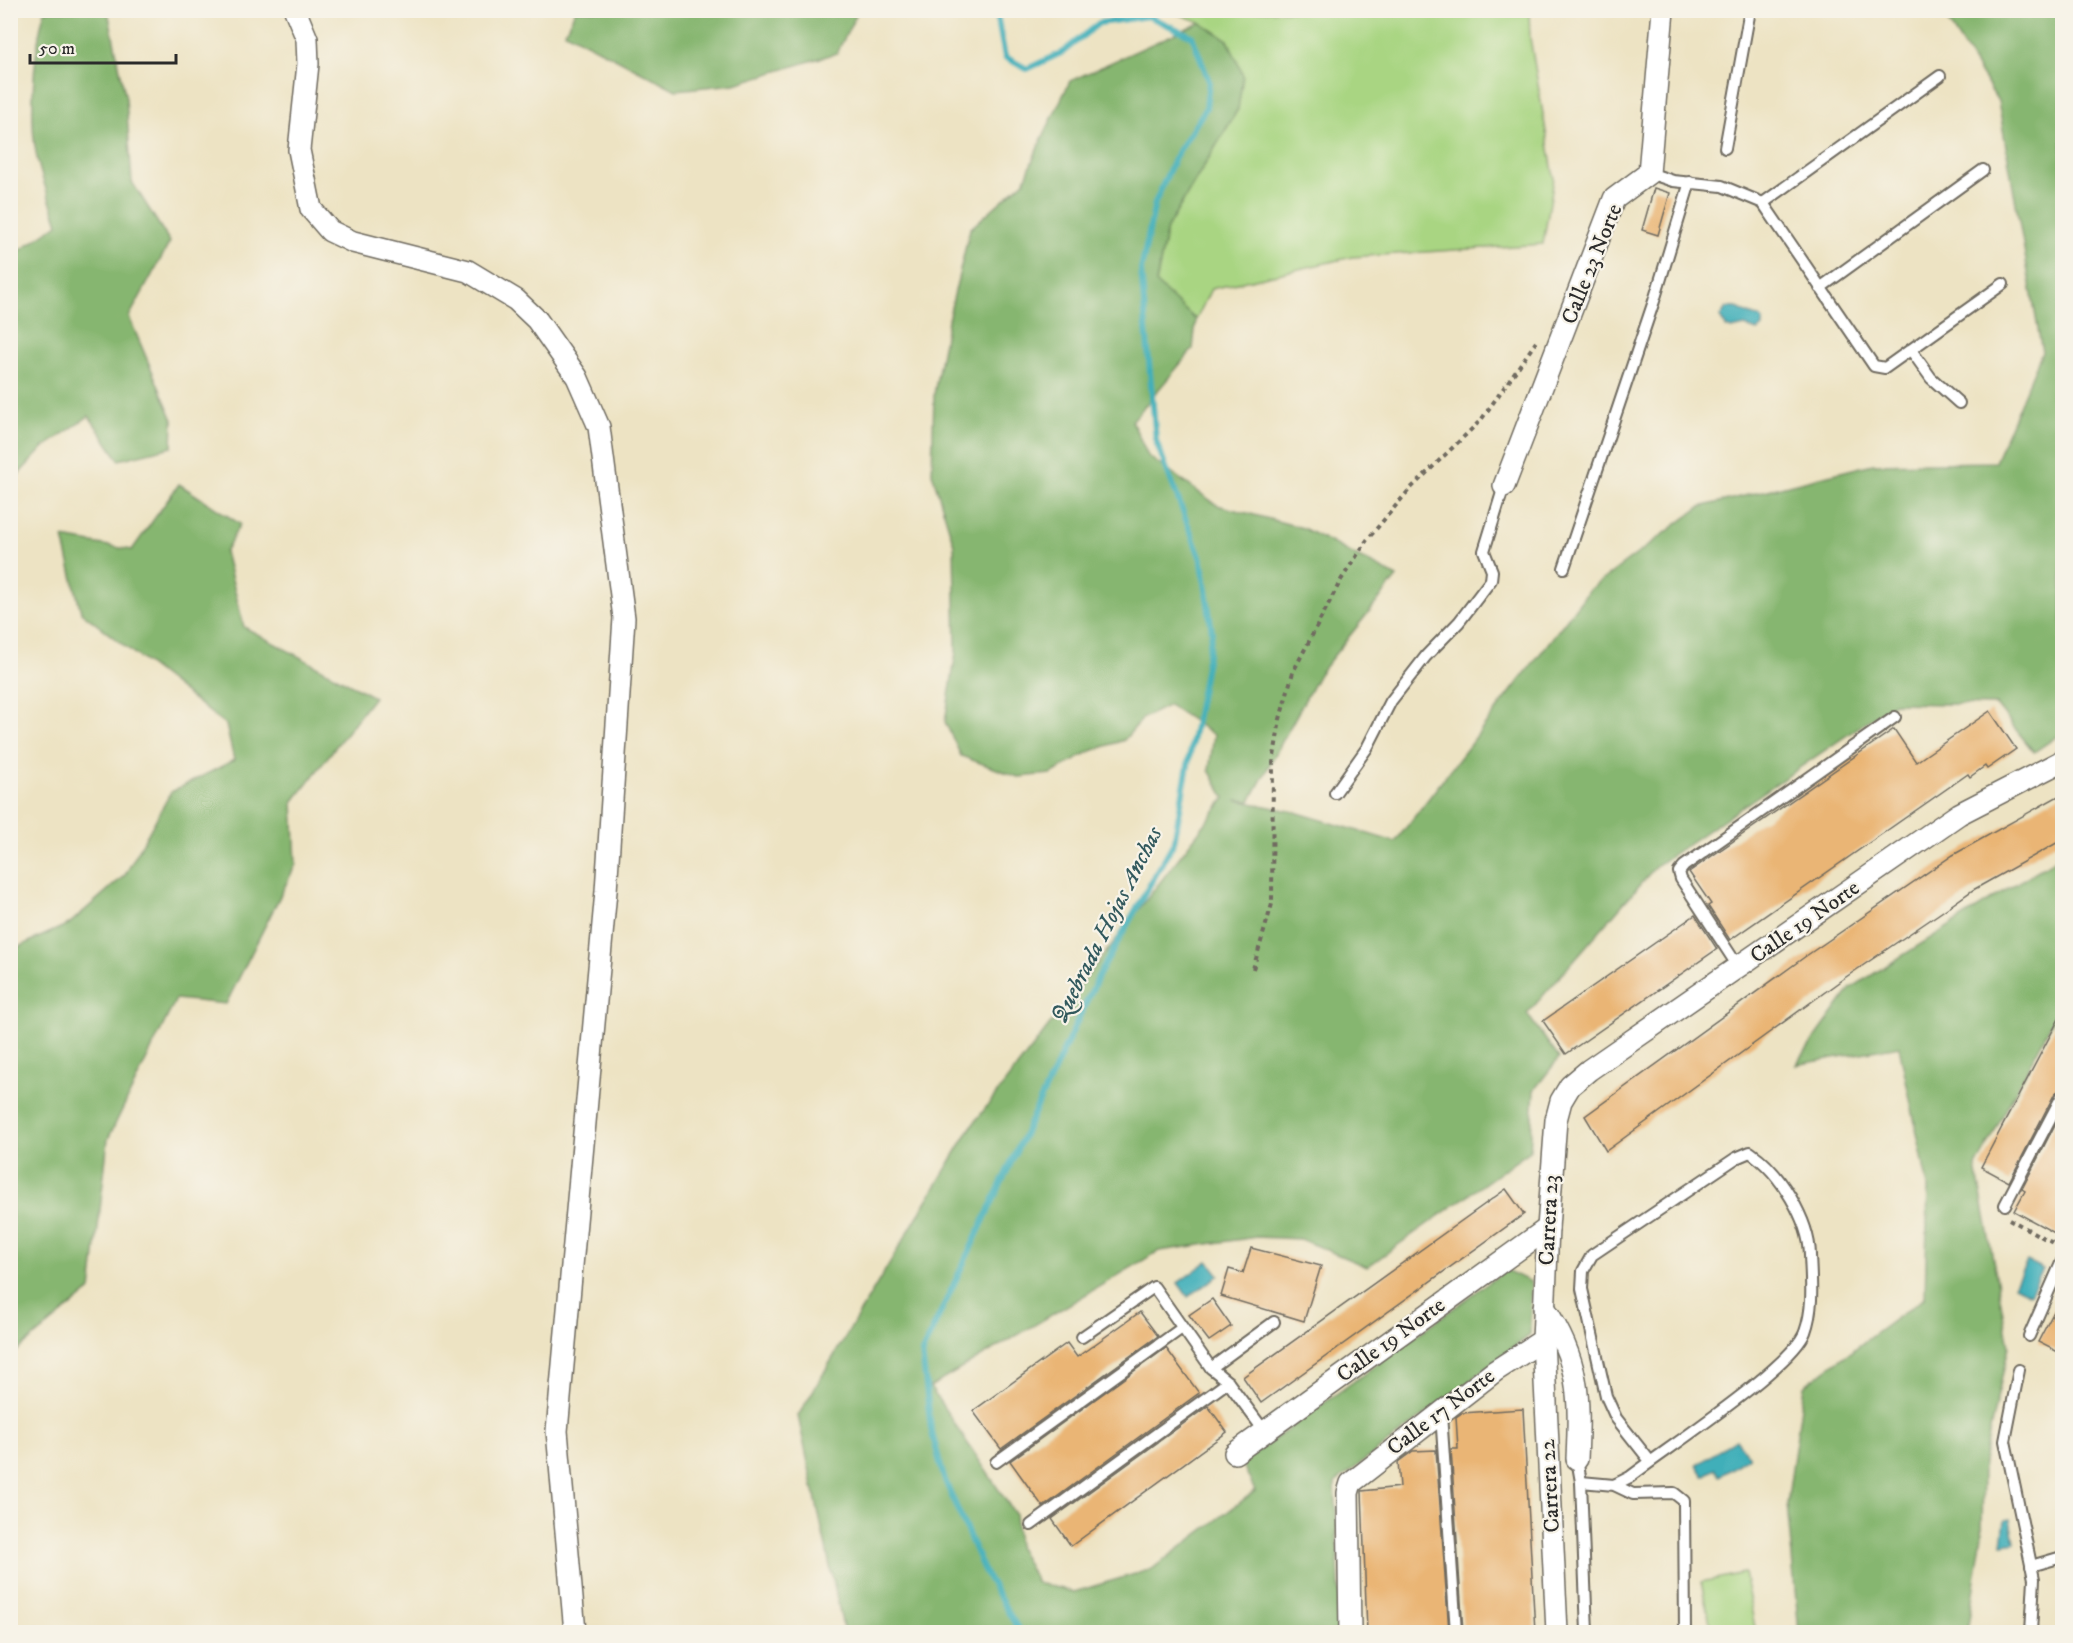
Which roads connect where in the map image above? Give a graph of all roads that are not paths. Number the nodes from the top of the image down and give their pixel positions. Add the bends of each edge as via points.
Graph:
1 (296, 10) edge
2 (1663, 10) edge
3 (1750, 10) edge
4 (1940, 76) dead end
5 (1725, 148) dead end
6 (1983, 170) dead end
7 (1649, 173) junction
8 (1690, 182) junction
9 (1763, 203) junction
10 (2003, 284) dead end
11 (1821, 288) junction
12 (1911, 350) junction
13 (1959, 403) dead end
14 (1504, 486) joint
15 (1564, 568) dead end
16 (1895, 717) dead end
17 (2062, 761) edge
18 (1335, 793) dead end
19 (1739, 968) junction
20 (2062, 1096) edge
21 (1561, 1101) joint
22 (2005, 1205) road end
23 (1548, 1228) junction
24 (2062, 1261) edge
25 (1544, 1307) junction
26 (1274, 1322) dead end
27 (1182, 1328) junction
28 (2029, 1336) dead end
29 (1082, 1337) dead end
30 (1543, 1340) junction
31 (1211, 1368) junction
32 (2019, 1370) dead end
33 (1228, 1382) junction
34 (1441, 1414) junction
35 (1265, 1431) junction
36 (1235, 1454) dead end
37 (1577, 1459) joint
38 (1650, 1461) junction
39 (996, 1462) dead end
40 (1581, 1482) junction
41 (1614, 1485) junction
42 (1032, 1525) dead end
43 (2062, 1557) edge
44 (2031, 1566) junction
45 (576, 1632) edge
46 (1350, 1632) edge
47 (1456, 1632) edge
48 (1557, 1632) edge
49 (1587, 1632) edge
50 (1685, 1632) edge
51 (2031, 1632) edge

1 - 45 street via 307,39 299,150 311,209 330,231 353,242 468,271 516,300 537,320 577,377 599,427 624,618 606,891 557,1431
2 - 7 street
3 - 5 lane
4 - 9 lane
6 - 11 lane
7 - 8 lane
7 - 14 street, Calle 23 Norte via 1614,199
8 - 9 lane via 1722,186
8 - 15 lane
9 - 11 lane
10 - 12 lane
11 - 12 lane via 1878,369
12 - 13 lane via 1931,378
14 - 18 lane via 1484,551 1492,571 1491,580 1391,701 1367,748
16 - 19 lane via 1679,872
17 - 19 street, Calle 19 Norte via 1959,814
19 - 21 street, Calle 19 Norte via 1589,1070 1570,1086
20 - 22 lane
21 - 23 street, Carrera 23 via 1554,1139
23 - 25 street, Carrera 23
23 - 35 street, Calle 19 Norte
24 - 28 lane
25 - 30 street, Carrera 23
25 - 37 street via 1563,1335 1573,1362 1580,1403
26 - 31 lane
27 - 29 lane via 1154,1287
27 - 31 lane
27 - 39 lane
30 - 34 street, Calle 17 Norte via 1495,1371
30 - 48 street, Carrera 22
31 - 33 lane
32 - 44 lane via 2006,1441
33 - 35 lane
33 - 42 lane
34 - 46 street, Calle 17 Norte via 1357,1476 1347,1493
34 - 47 lane
35 - 36 street, Calle 19 Norte
37 - 40 lane
38 - 38 lane via 1777,1367 1804,1335 1811,1311 1810,1242 1806,1226 1763,1161 1750,1152 1592,1255 1583,1271 1582,1289 1606,1396 1616,1418
38 - 41 lane
40 - 41 lane
40 - 49 lane
41 - 50 lane via 1633,1494 1674,1493 1684,1500
43 - 44 lane
44 - 51 lane

